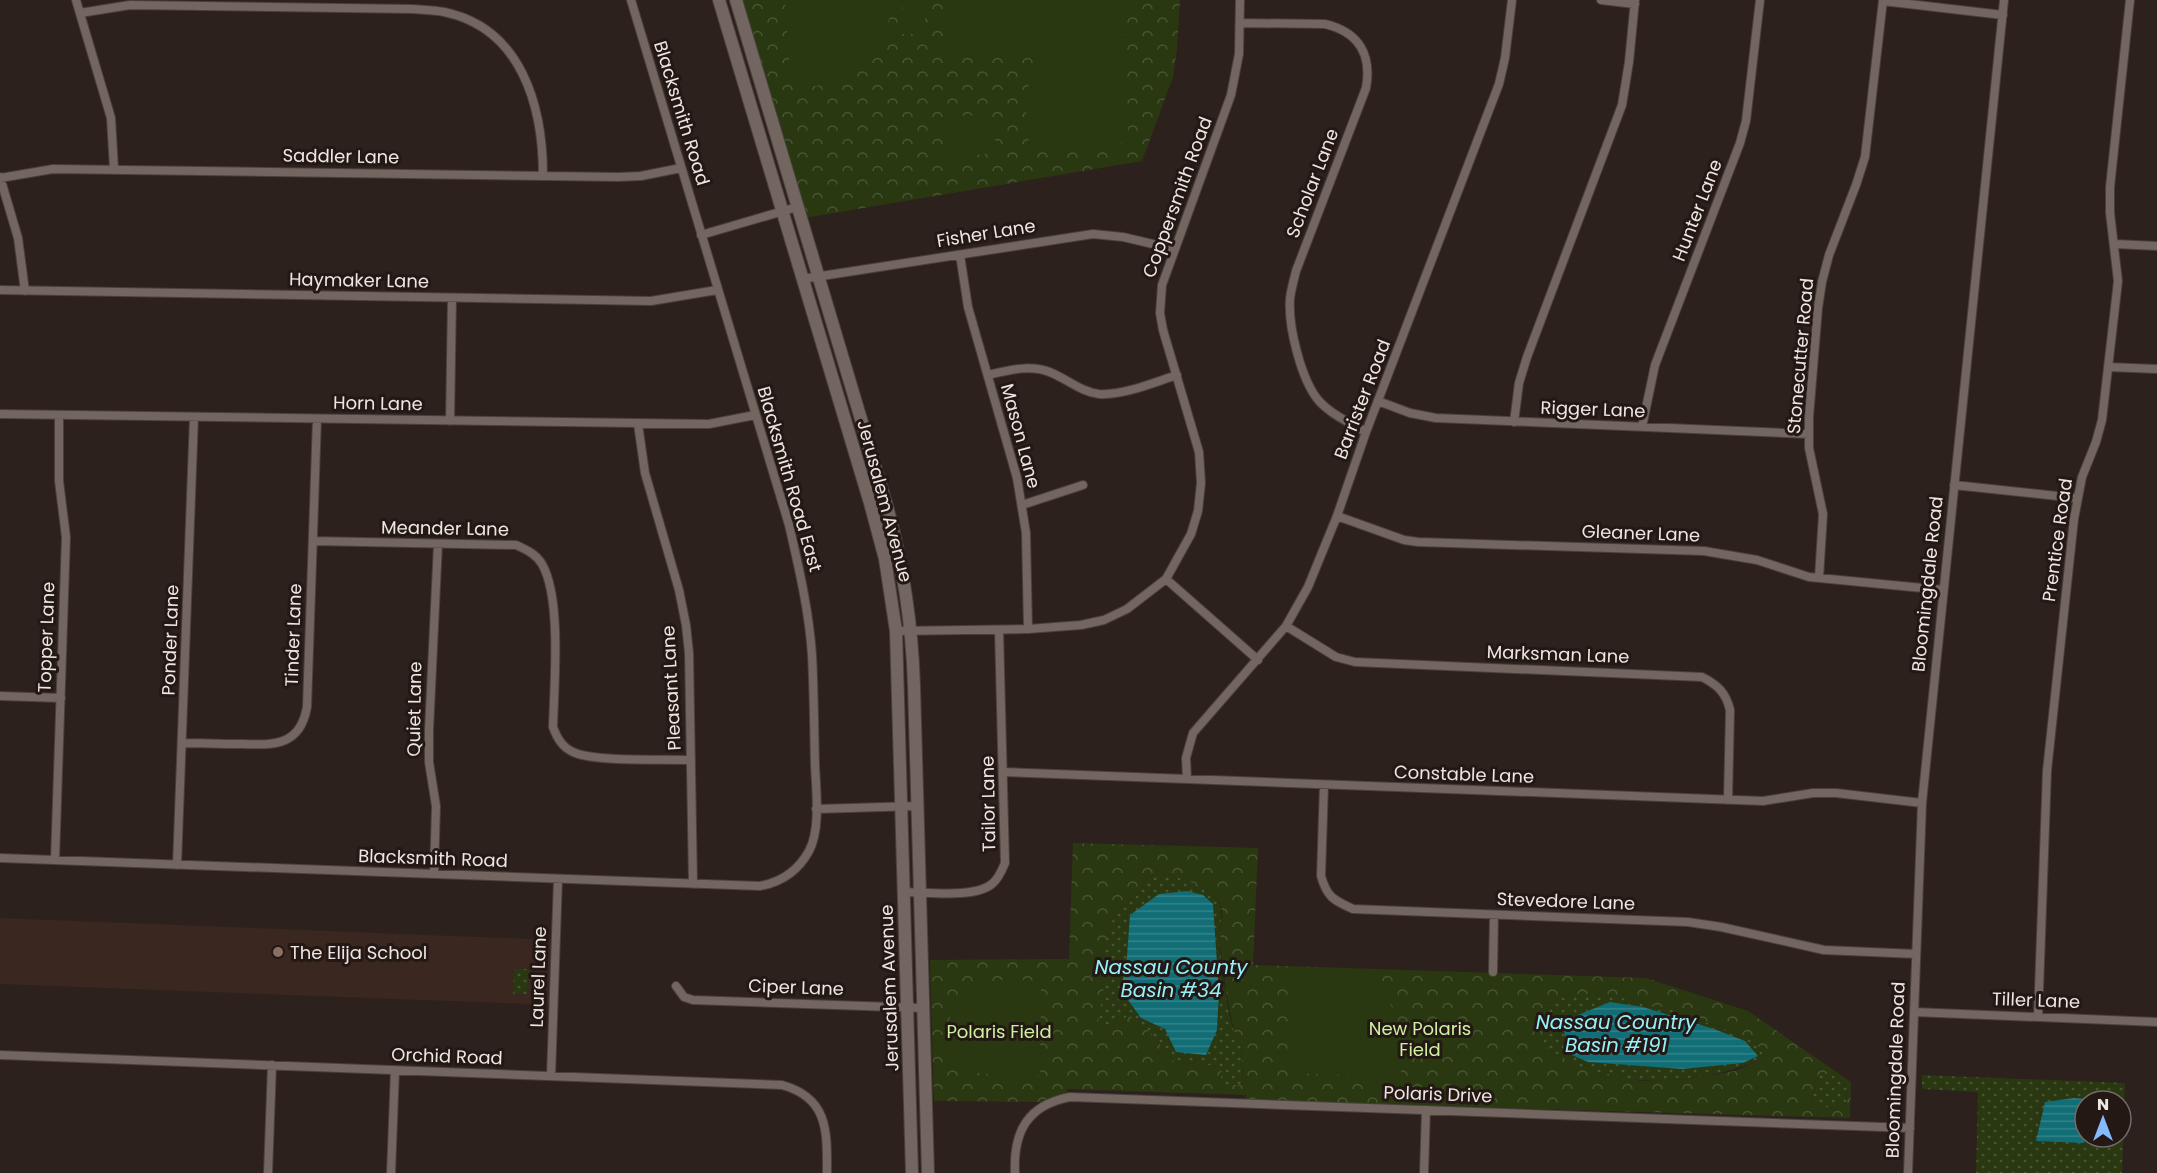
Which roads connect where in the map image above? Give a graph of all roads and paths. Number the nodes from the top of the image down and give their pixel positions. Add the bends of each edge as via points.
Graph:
1 (76, 0) edge
2 (631, 0) edge
3 (719, 0) edge
4 (736, 0) edge
5 (1240, 0) edge
6 (1512, 0) edge
7 (1601, 0) edge
8 (1760, 0) edge
9 (1883, 0) edge
10 (2004, 0) edge
11 (2130, 0) edge
12 (1635, 2) edge
13 (80, 13) junction
14 (2003, 15) junction
15 (1240, 23) junction
16 (681, 168) junction
17 (114, 169) junction
18 (543, 176) junction
19 (0, 177) edge
20 (797, 207) junction
21 (782, 212) junction
22 (701, 235) junction
23 (2115, 244) junction
24 (2157, 246) edge
25 (1174, 249) junction
26 (960, 255) junction
27 (819, 277) junction
28 (802, 279) junction
29 (0, 290) edge
30 (717, 290) junction
31 (25, 291) junction
32 (452, 298) junction
33 (2108, 367) junction
34 (2157, 369) edge
35 (988, 375) junction
36 (1177, 375) junction
37 (1378, 401) junction
38 (0, 414) edge
39 (59, 415) junction
40 (755, 415) junction
41 (194, 417) junction
42 (317, 419) junction
43 (862, 419) junction
44 (450, 421) junction
45 (1514, 422) junction
46 (638, 424) junction
47 (846, 424) junction
48 (1642, 427) junction
49 (1366, 432) junction
50 (1809, 434) junction
51 (1083, 485) dead end
52 (1954, 485) junction
53 (2076, 498) junction
54 (1022, 505) junction
55 (1337, 516) junction
56 (313, 541) junction
57 (438, 544) junction
58 (1820, 578) junction
59 (1166, 579) junction
60 (1943, 590) junction
61 (1286, 626) junction
62 (1028, 629) junction
63 (999, 630) junction
64 (896, 631) junction
65 (912, 631) junction
66 (1258, 660) junction
67 (0, 696) edge
68 (61, 698) junction
69 (183, 743) junction
70 (691, 760) junction
71 (1004, 772) junction
72 (1186, 778) junction
73 (1324, 785) junction
74 (1728, 800) junction
75 (1922, 803) junction
76 (902, 806) junction
77 (917, 806) junction
78 (816, 809) junction
79 (0, 858) edge
80 (55, 860) junction
81 (177, 865) junction
82 (434, 874) junction
83 (558, 879) junction
84 (693, 884) junction
85 (904, 892) junction
86 (921, 892) junction
87 (1494, 915) junction
88 (1916, 954) junction
89 (1493, 972) dead end
90 (676, 986) dead end
91 (907, 1008) junction
92 (922, 1008) junction
93 (1914, 1012) junction
94 (2038, 1017) junction
95 (2157, 1022) edge
96 (0, 1055) edge
97 (272, 1065) junction
98 (395, 1070) junction
99 (551, 1076) junction
100 (1426, 1110) junction
101 (1910, 1128) junction
102 (268, 1173) edge
103 (391, 1173) edge
104 (827, 1173) edge
105 (912, 1173) edge
106 (928, 1173) edge
107 (1015, 1173) edge
108 (1424, 1173) edge
109 (1908, 1173) edge

1 - 13 street
2 - 16 street, Blacksmith Road
3 - 21 main road, Jerusalem Avenue
4 - 20 main road, Jerusalem Avenue
5 - 15 street, Coppersmith Road
6 - 37 street, Barrister Road via 1499,84
7 - 12 street
8 - 48 street, Hunter Lane via 1740,143 1656,365
9 - 14 street
9 - 50 street, Stonecutter Road via 1865,157 1822,282
10 - 14 street, Bloomingdale Road
11 - 23 street, Prentice Road via 2110,187
12 - 45 street via 1622,105 1527,357
13 - 17 street via 111,118
13 - 18 street via 130,5 412,9 457,16 492,34 522,69 541,134
14 - 52 street, Bloomingdale Road
15 - 25 street, Coppersmith Road via 1231,95
15 - 49 street, Scholar Lane via 1335,26 1357,41 1367,61 1366,88 1296,271 1290,299 1291,324 1315,395 1343,420
16 - 18 street, Saddler Lane via 630,176
16 - 22 street, Blacksmith Road
17 - 18 street, Saddler Lane
17 - 19 street, Saddler Lane via 53,169
19 - 31 street via 18,238
20 - 21 street
20 - 27 main road, Jerusalem Avenue
21 - 22 street
21 - 28 main road, Jerusalem Avenue
22 - 30 street, Blacksmith Road East
23 - 24 street
23 - 33 street, Prentice Road via 2118,280
25 - 26 street, Fisher Lane via 1093,234
25 - 36 street, Coppersmith Road via 1162,285 1160,313
26 - 27 street, Fisher Lane
26 - 35 street, Mason Lane via 968,308
27 - 28 street, Fisher Lane
27 - 43 main road, Jerusalem Avenue
28 - 47 main road, Jerusalem Avenue
29 - 31 street, Haymaker Lane
30 - 32 street, Haymaker Lane via 658,301
30 - 40 street, Blacksmith Road East
31 - 32 street, Haymaker Lane
32 - 44 street
33 - 34 street
33 - 53 street, Prentice Road via 2102,420
35 - 36 street via 1021,368 1038,369 1098,394 1114,394
35 - 54 street, Mason Lane
36 - 59 street, Coppersmith Road via 1199,452 1202,483 1191,534
37 - 45 street, Rigger Lane via 1436,418
37 - 49 street, Barrister Road
38 - 39 street, Horn Lane
39 - 41 street, Horn Lane
39 - 68 street, Topper Lane via 59,482 66,537
40 - 46 street, Horn Lane via 709,424
40 - 78 street, Blacksmith Road East via 802,580 812,655
41 - 42 street, Horn Lane
41 - 69 street, Ponder Lane
42 - 44 street, Horn Lane
42 - 56 street, Tinder Lane
43 - 47 main road
43 - 65 main road, Jerusalem Avenue via 898,545
44 - 46 street, Horn Lane
45 - 48 street, Rigger Lane
46 - 70 street, Pleasant Lane via 645,473 686,625
47 - 64 main road, Jerusalem Avenue via 885,559
48 - 50 street, Rigger Lane
49 - 55 street, Barrister Road
50 - 58 street, Stonecutter Road via 1823,514
51 - 54 street
52 - 53 street
52 - 60 street, Bloomingdale Road
53 - 94 street, Prentice Road via 2047,771
54 - 62 street, Mason Lane
55 - 58 street, Gleaner Lane via 1418,542 1704,551 1757,560
55 - 61 street, Barrister Road via 1308,587
56 - 57 street, Meander Lane
56 - 69 street, Tinder Lane via 307,707 302,726 291,738 272,745
57 - 70 street, Meander Lane via 516,545 530,551 541,563 548,578 555,622 553,727 564,746 592,757
57 - 82 street, Quiet Lane via 428,742 436,806
58 - 60 street, Gleaner Lane
59 - 62 street, Coppersmith Road via 1127,609 1104,620
59 - 66 street
60 - 75 street, Bloomingdale Road
61 - 66 street, Barrister Road
61 - 74 street, Marksman Lane via 1336,657 1355,662 1702,677 1721,689 1728,699
62 - 63 street, Coppersmith Road
63 - 65 street, Coppersmith Road
63 - 71 street, Tailor Lane
64 - 65 street, Coppersmith Road
64 - 76 main road, Jerusalem Avenue
65 - 77 main road, Jerusalem Avenue
66 - 72 street, Barrister Road via 1193,733 1186,758
67 - 68 street
68 - 80 street, Topper Lane
69 - 81 street, Ponder Lane
70 - 84 street, Pleasant Lane
71 - 72 street, Constable Lane
71 - 86 street, Tailor Lane via 1005,863 1001,873 984,889 966,893
72 - 73 street, Constable Lane
73 - 74 street, Constable Lane
73 - 87 street, Stevedore Lane via 1321,876 1325,890 1336,902 1353,909
74 - 75 street, Constable Lane via 1763,801 1836,793
75 - 88 street, Bloomingdale Road
76 - 77 street
76 - 78 street
76 - 85 main road, Jerusalem Avenue
77 - 86 main road, Jerusalem Avenue
78 - 84 street, Blacksmith Road via 810,849 799,867 783,879 759,886
79 - 80 street, Blacksmith Road
80 - 81 street, Blacksmith Road
81 - 82 street, Blacksmith Road
82 - 83 street, Blacksmith Road
83 - 84 street, Blacksmith Road
83 - 99 street, Laurel Lane
85 - 86 street, Tailor Lane
85 - 91 main road, Jerusalem Avenue
86 - 92 main road, Jerusalem Avenue
87 - 88 street, Stevedore Lane via 1688,922 1824,950
87 - 89 street
88 - 93 street, Bloomingdale Road
90 - 91 street, Ciper Lane via 684,997 693,1000
91 - 92 street, Ciper Lane
91 - 105 main road, Jerusalem Avenue
92 - 106 main road, Jerusalem Avenue
93 - 94 street, Tiller Lane
93 - 101 street, Bloomingdale Road
94 - 95 street, Tiller Lane
96 - 97 street, Orchid Road
97 - 98 street, Orchid Road
97 - 102 street
98 - 99 street, Orchid Road
98 - 103 street
99 - 104 street, Orchid Road via 782,1084 796,1088 812,1099 824,1120
100 - 101 street, Polaris Drive
100 - 107 street, Polaris Drive via 1070,1097 1035,1111 1025,1124 1014,1155
100 - 108 street
101 - 109 street, Bloomingdale Road

